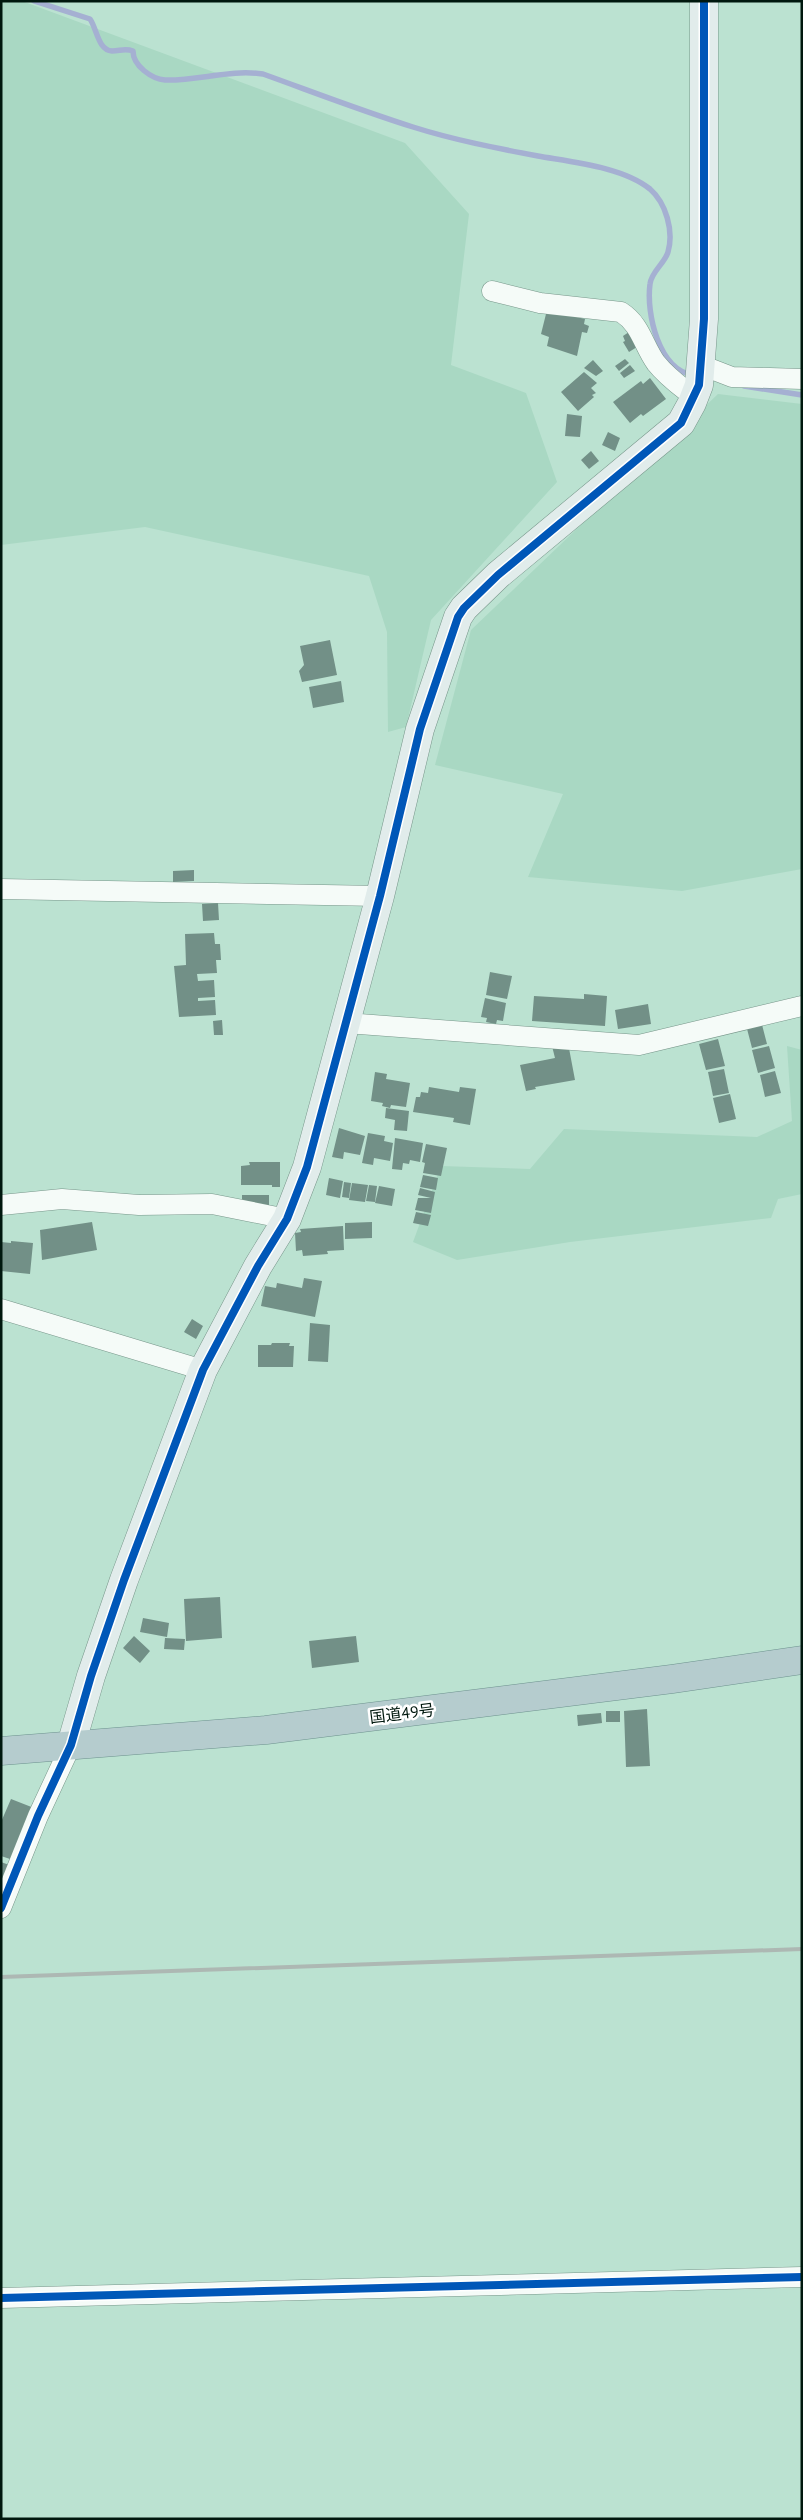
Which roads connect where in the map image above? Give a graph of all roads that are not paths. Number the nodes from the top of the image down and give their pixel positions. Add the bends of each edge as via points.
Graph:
1 (704, 1) edge
2 (492, 291) dead end
3 (701, 365) junction
4 (802, 379) edge
5 (694, 396) junction
6 (1, 890) edge
7 (380, 896) junction
8 (802, 1006) edge
9 (346, 1022) junction
10 (1, 1204) edge
11 (287, 1218) junction
12 (1, 1309) edge
13 (203, 1370) junction
14 (802, 1660) edge
15 (71, 1745) junction
16 (1, 1751) edge
17 (1, 1908) edge
18 (802, 2278) edge
19 (1, 2298) edge

1 - 3 street via 704,319
2 - 5 street via 540,303 621,312 641,332 650,353 664,372
3 - 4 street via 732,377
3 - 5 street
5 - 7 street via 681,422 498,575 464,608 455,625 420,730
6 - 7 street
7 - 9 street
8 - 9 street via 639,1045
9 - 11 street via 306,1167
10 - 11 street via 62,1199 140,1205 212,1204
11 - 13 street
12 - 13 street
13 - 15 street via 124,1580
14 - 15 highway, 国道49号 via 266,1730
15 - 16 highway, 国道49号
15 - 17 street
18 - 19 street

